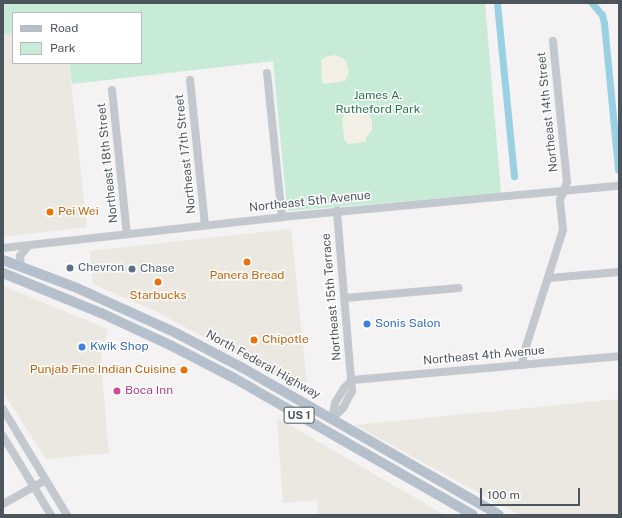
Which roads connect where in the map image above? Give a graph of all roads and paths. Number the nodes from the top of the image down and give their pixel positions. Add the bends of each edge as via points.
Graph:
1 (553, 41) dead end
2 (268, 73) dead end
3 (190, 80) dead end
4 (112, 90) dead end
5 (619, 186) edge
6 (564, 191) junction
7 (337, 212) junction
8 (282, 217) junction
9 (205, 225) junction
10 (127, 234) junction
11 (29, 245) junction
12 (3, 248) edge
13 (3, 260) edge
14 (20, 266) junction
15 (619, 272) edge
16 (3, 273) edge
17 (549, 278) junction
18 (460, 288) dead end
19 (345, 298) junction
20 (107, 301) junction
21 (101, 313) junction
22 (176, 333) junction
23 (152, 337) junction
24 (619, 356) edge
25 (522, 365) junction
26 (241, 367) junction
27 (234, 378) junction
28 (352, 380) junction
29 (3, 411) edge
30 (332, 419) junction
31 (306, 420) junction
32 (352, 430) junction
33 (326, 431) junction
34 (3, 436) edge
35 (46, 480) junction
36 (34, 487) junction
37 (3, 504) edge
38 (51, 515) edge
39 (67, 515) edge
40 (473, 515) edge
41 (499, 515) edge

1 - 6 street, Northeast 14th Street via 567,182
2 - 8 street
3 - 9 street, Northeast 17th Street
4 - 10 street, Northeast 18th Street
5 - 6 street, Northeast 5th Avenue
6 - 7 street, Northeast 5th Avenue
6 - 17 street, Northeast 14th Street via 560,200 562,239
7 - 8 street, Northeast 5th Avenue
7 - 19 street, Northeast 15th Terrace
8 - 9 street, Northeast 5th Avenue
9 - 10 street, Northeast 5th Avenue
10 - 11 street, Northeast 5th Avenue
11 - 12 street, Northeast 5th Avenue
11 - 14 street via 20,256
13 - 14 main road, North Federal Highway / US 1
14 - 20 main road, North Federal Highway / US 1
15 - 17 street
16 - 21 main road, US 1
17 - 25 street, Northeast 14th Street
18 - 19 street
19 - 28 street, Northeast 15th Terrace
20 - 21 main road
20 - 22 main road, North Federal Highway / US 1
21 - 23 main road, US 1
22 - 23 main road
22 - 26 main road, North Federal Highway / US 1
23 - 27 main road, US 1
24 - 25 street, Northeast 4th Avenue
25 - 28 street, Northeast 4th Avenue
26 - 27 street
26 - 30 main road, North Federal Highway / US 1
27 - 31 main road, US 1
28 - 30 street, Northeast 15th Terrace via 352,391 343,408
29 - 35 street
30 - 31 main road via 316,422
30 - 32 main road, North Federal Highway / US 1
31 - 33 main road, US 1
32 - 33 main road via 331,428
32 - 41 main road, North Federal Highway / US 1
33 - 40 main road, US 1
34 - 36 street
35 - 36 street
35 - 39 street
36 - 37 street
36 - 38 street

